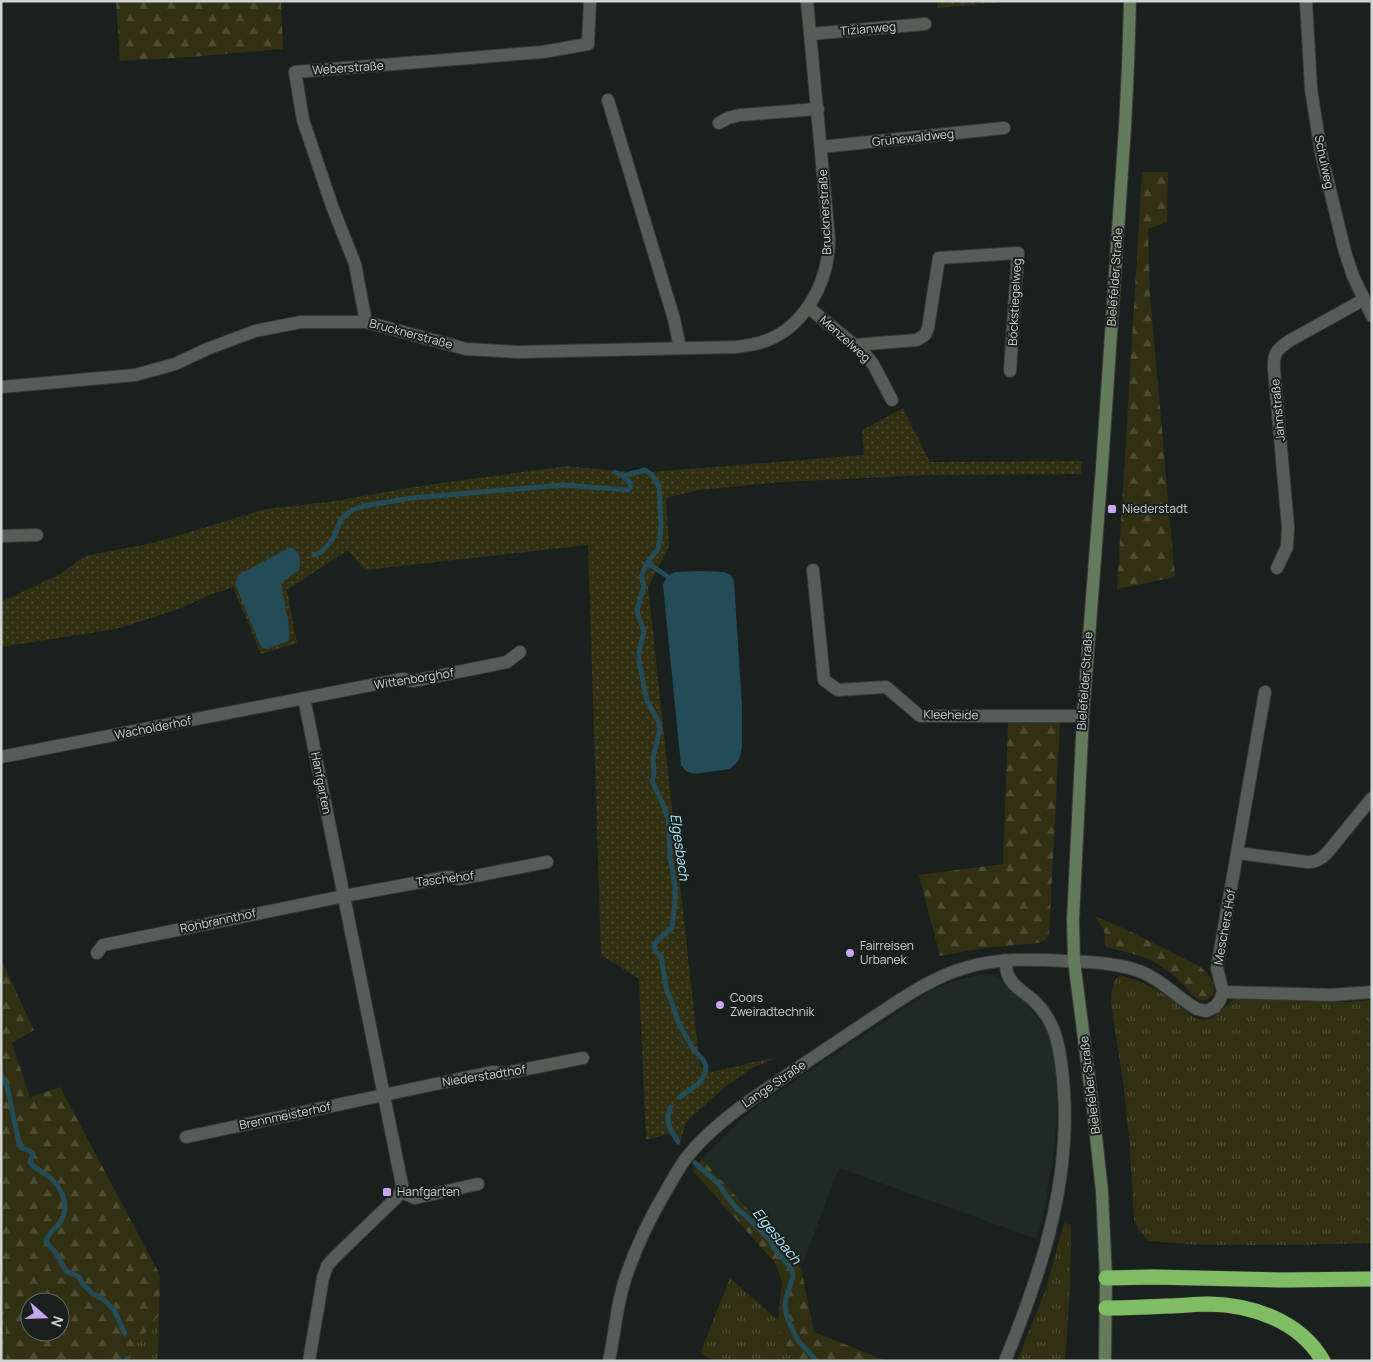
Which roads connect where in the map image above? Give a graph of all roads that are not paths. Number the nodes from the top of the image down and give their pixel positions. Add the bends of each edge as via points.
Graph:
1 (590, 1) edge
2 (807, 1) edge
3 (1130, 1) edge
4 (1306, 1) edge
5 (925, 24) dead end
6 (810, 34) junction
7 (608, 100) dead end
8 (818, 109) junction
9 (719, 123) dead end
10 (1004, 128) dead end
11 (821, 147) junction
12 (1364, 300) junction
13 (808, 307) junction
14 (1372, 316) edge
15 (366, 322) junction
16 (854, 345) junction
17 (680, 348) junction
18 (1010, 371) dead end
19 (1, 387) edge
20 (892, 400) dead end
21 (37, 534) dead end
22 (1, 536) edge
23 (1277, 568) dead end
24 (813, 570) dead end
25 (520, 652) dead end
26 (1265, 692) dead end
27 (304, 698) junction
28 (1083, 716) junction
29 (1, 757) edge
30 (1372, 798) edge
31 (1238, 853) junction
32 (547, 862) dead end
33 (344, 896) junction
34 (97, 953) dead end
35 (1006, 960) junction
36 (1074, 961) junction
37 (1223, 992) junction
38 (1372, 992) edge
39 (583, 1058) dead end
40 (385, 1095) junction
41 (186, 1138) dead end
42 (478, 1184) dead end
43 (401, 1192) junction
44 (1106, 1278) junction
45 (1372, 1279) edge
46 (1106, 1308) junction
47 (310, 1361) edge
48 (609, 1361) edge
49 (1005, 1361) edge
50 (1105, 1361) edge
51 (1323, 1361) edge

1 - 15 street, Weberstraße via 588,44 543,52 295,72 303,120 355,264
2 - 6 street, Brucknerstraße
3 - 28 main road, Bielefelder Straße via 1125,127
4 - 12 street, Schulweg via 1311,89 1322,153 1344,252
5 - 6 street, Tizianweg
6 - 8 street, Brucknerstraße
7 - 17 street
8 - 9 street via 740,115
8 - 11 street, Brucknerstraße
10 - 11 street, Grünewaldweg
11 - 13 street, Brucknerstraße via 830,252 822,282
12 - 14 street, Schulweg
12 - 23 street, Jahnstraße via 1288,341 1275,353 1288,527 1287,547
13 - 16 street, Menzelweg
13 - 17 street, Brucknerstraße via 792,325 760,343
15 - 17 street, Brucknerstraße via 466,349 518,352
15 - 19 street, Brucknerstraße via 301,322 255,331 175,364 135,375
16 - 18 street, Böckstiegelweg via 917,340 925,335 940,258 1018,253
16 - 20 street, Menzelweg via 873,364
21 - 22 street
24 - 28 street, Kleeheide via 824,680 838,690 886,687 920,716
25 - 27 street, Wittenborghof via 508,662
26 - 31 street, Meschers Hof
27 - 29 street, Wacholderhof
27 - 33 street, Hanfgarten
28 - 36 main road, Bielefelder Straße via 1073,920
30 - 31 street via 1327,853 1315,862
31 - 37 street, Meschers Hof via 1217,968
32 - 33 street, Taschehof
33 - 34 street, Rohbrannthof via 102,945
33 - 40 street, Hanfgarten
35 - 36 street, Lange Straße
35 - 48 street, Lange Straße via 967,967 927,984 730,1114 707,1135 687,1158 657,1206 629,1265
35 - 49 street, Bielefelder Straße via 1010,980 1038,1006 1053,1028 1061,1053 1065,1111 1062,1174 1055,1209 1024,1313
36 - 37 street via 1143,973 1190,1005 1206,1011 1220,1000
36 - 44 main road, Bielefelder Straße via 1102,1191
37 - 38 street via 1331,995
39 - 40 street, Niederstadthof via 506,1073 492,1072
40 - 41 street, Brennmeisterhof
40 - 43 street, Hanfgarten
42 - 43 street via 414,1198
43 - 47 street via 328,1266 323,1278
44 - 45 highway
44 - 46 main road, Bielefelder Straße
46 - 50 main road, Bielefelder Straße
46 - 51 highway via 1210,1304 1245,1308 1290,1326 1307,1339

